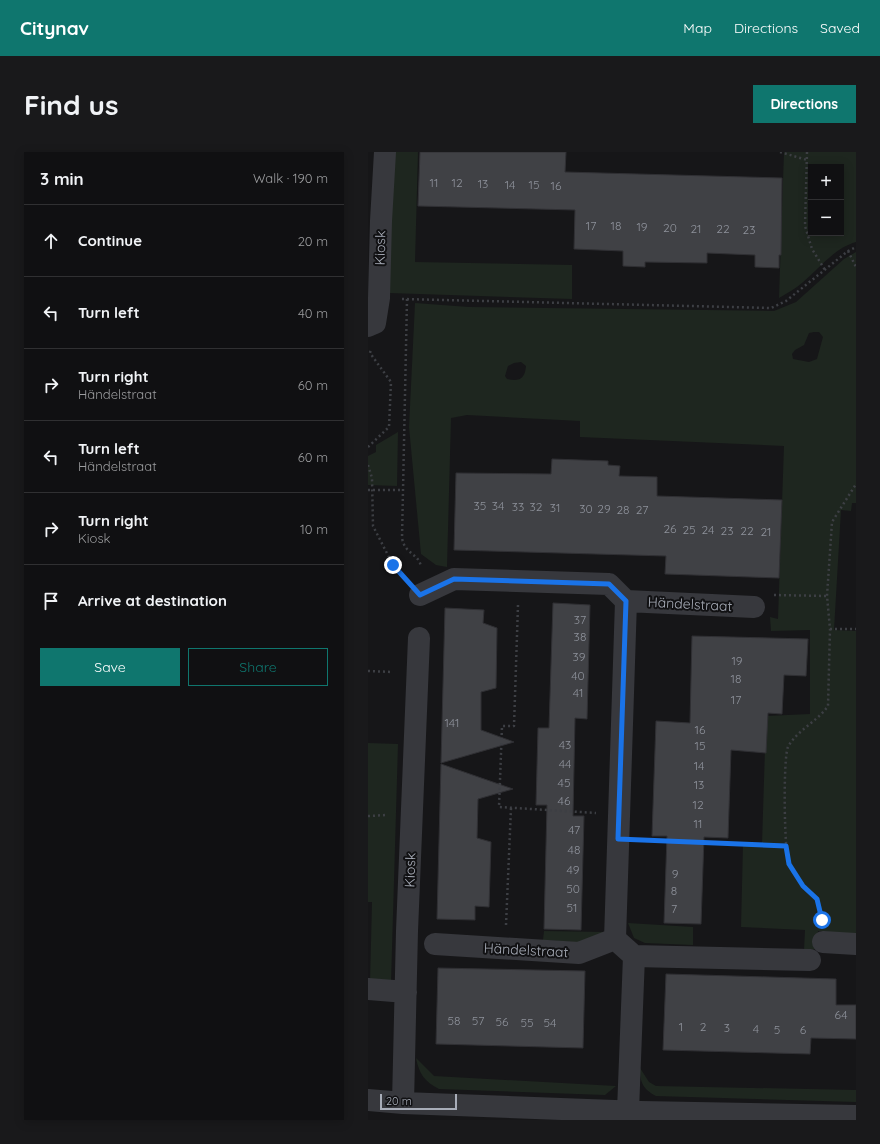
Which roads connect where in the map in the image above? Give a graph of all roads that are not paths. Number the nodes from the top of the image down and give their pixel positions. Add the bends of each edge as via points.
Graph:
1 (385, 152) edge
2 (374, 221) edge
3 (372, 324) edge
4 (420, 595) road end
5 (626, 601) junction
6 (754, 607) road end
7 (419, 638) dead end
8 (615, 939) junction
9 (823, 942) road end
10 (435, 944) dead end
11 (856, 944) edge
12 (634, 956) junction
13 (810, 960) dead end
14 (368, 989) edge
15 (406, 992) junction
16 (368, 1100) edge
17 (403, 1103) junction
18 (637, 1114) edge
19 (856, 1116) edge
20 (794, 1118) edge

1 - 2 street, Kiosk
2 - 3 street, Kiosk via 379,298
4 - 5 street via 454,579 519,580 609,584
5 - 6 street, Händelstraat
5 - 8 street
7 - 15 street, Kiosk
8 - 10 street, Händelstraat via 579,953
8 - 12 street
9 - 11 street
12 - 13 street
12 - 18 street
14 - 15 street
15 - 17 street, Kiosk
16 - 17 street
17 - 18 street
18 - 20 street
19 - 20 street

